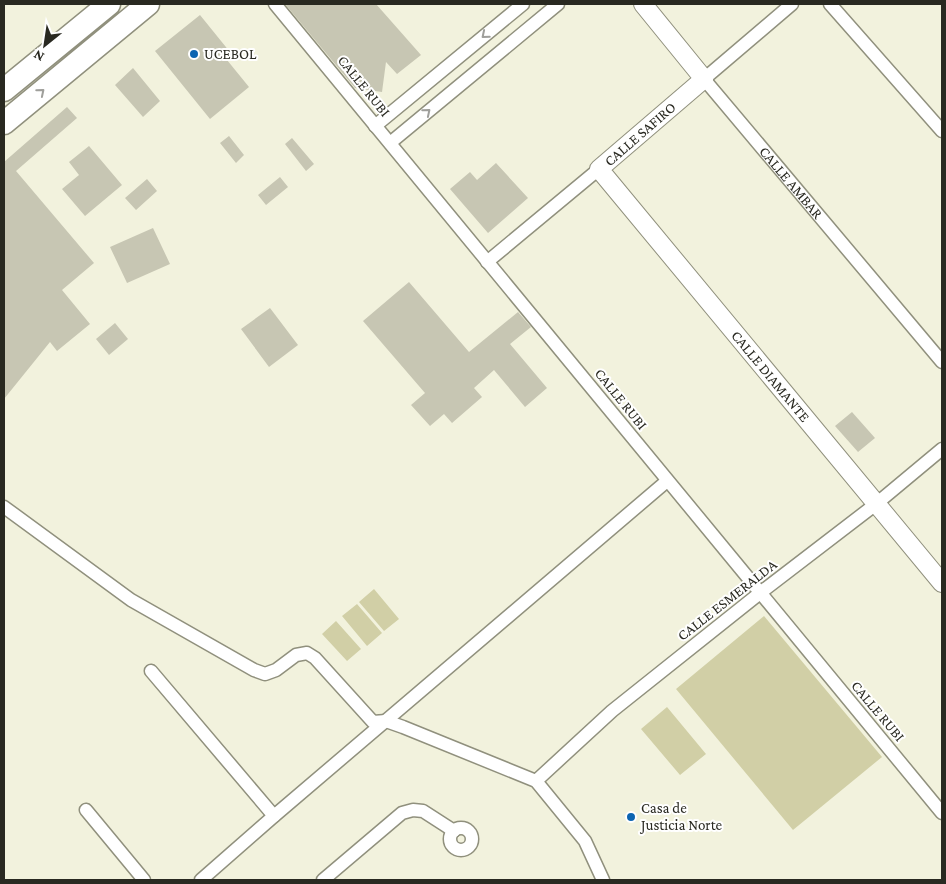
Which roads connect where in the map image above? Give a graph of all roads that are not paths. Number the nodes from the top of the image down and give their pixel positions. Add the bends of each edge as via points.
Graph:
1 (109, 4) edge
2 (148, 4) edge
3 (275, 4) edge
4 (523, 4) edge
5 (558, 4) edge
6 (643, 4) edge
7 (792, 4) edge
8 (830, 4) edge
9 (704, 78) junction
10 (4, 90) edge
11 (4, 123) edge
12 (375, 126) junction
13 (942, 131) edge
14 (390, 143) junction
15 (599, 169) junction
16 (487, 262) junction
17 (942, 362) edge
18 (942, 449) edge
19 (667, 481) junction
20 (876, 504) junction
21 (4, 507) edge
22 (942, 583) edge
23 (760, 593) junction
24 (151, 671) dead end
25 (386, 721) junction
26 (536, 781) junction
27 (86, 810) dead end
28 (942, 813) edge
29 (274, 816) junction
30 (454, 831) dead end
31 (144, 880) edge
32 (201, 880) edge
33 (323, 880) edge
34 (603, 880) edge

1 - 10 highway
11 -> 2 highway
3 - 12 street, CALLE RUBI
4 -> 12 street
14 -> 5 street
6 - 9 street, CALLE AMBAR
7 - 9 street, CALLE SAFIRO
8 - 13 street
9 - 15 street, CALLE SAFIRO
9 - 17 street, CALLE AMBAR
12 - 14 street, CALLE RUBI
14 - 16 street, CALLE RUBI
15 - 16 street, CALLE SAFIRO
15 - 20 street, CALLE DIAMANTE
16 - 19 street, CALLE RUBI
18 - 20 street, CALLE ESMERALDA
19 - 23 street, CALLE RUBI
19 - 25 street
20 - 22 street, CALLE DIAMANTE
20 - 23 street, CALLE ESMERALDA
21 - 25 street via 131,600 254,670 265,674 296,655 306,653 315,658 373,722
23 - 26 street, CALLE ESMERALDA via 612,711
23 - 28 street, CALLE RUBI
24 - 29 street
25 - 26 street
25 - 29 street
26 - 34 street via 585,841
27 - 31 street
29 - 32 street
30 - 33 street via 423,811 402,813

